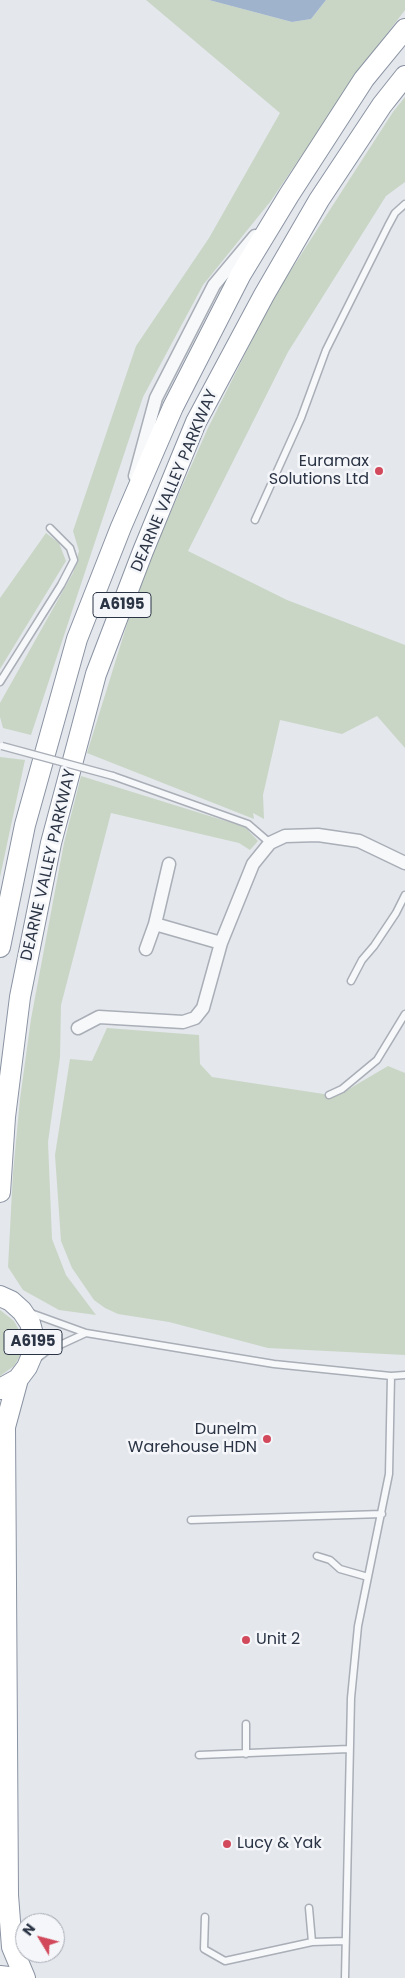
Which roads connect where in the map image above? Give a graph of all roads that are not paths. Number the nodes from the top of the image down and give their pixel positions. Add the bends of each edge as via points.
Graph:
1 (405, 29) edge
2 (405, 76) edge
3 (405, 204) edge
4 (255, 520) dead end
5 (50, 528) dead end
6 (0, 682) edge
7 (1, 746) edge
8 (270, 843) junction
9 (405, 863) edge
10 (169, 864) dead end
11 (405, 895) edge
12 (155, 924) junction
13 (221, 944) junction
14 (0, 948) edge
15 (146, 949) dead end
16 (351, 981) dead end
17 (405, 1014) edge
18 (78, 1028) dead end
19 (329, 1095) dead end
20 (0, 1192) edge
21 (0, 1291) edge
22 (22, 1311) junction
23 (86, 1332) junction
24 (22, 1373) junction
25 (391, 1376) junction
26 (405, 1376) edge
27 (0, 1389) edge
28 (382, 1514) junction
29 (191, 1520) dead end
30 (317, 1556) dead end
31 (368, 1577) junction
32 (246, 1724) dead end
33 (349, 1749) junction
34 (246, 1754) junction
35 (199, 1755) dead end
36 (309, 1908) dead end
37 (204, 1917) dead end
38 (344, 1941) junction
39 (312, 1942) junction
40 (0, 1976) edge
41 (18, 1978) edge
42 (25, 1978) edge
43 (345, 1978) edge

1 - 14 highway, DEARNE VALLEY PARKWAY / A6195 via 364,79 289,195 241,274 173,407 77,639 25,825
2 - 20 highway, DEARNE VALLEY PARKWAY / A6195 via 319,200 196,422 96,674 51,843 20,997 5,1118
3 - 4 lane via 388,226 326,350 301,418
5 - 6 lane via 70,548 74,560
7 - 8 lane, bridge via 113,776 248,824
8 - 9 street via 285,836 318,835 359,841
8 - 13 street via 253,864
10 - 12 street
11 - 16 lane
12 - 13 street
12 - 15 street
13 - 18 street via 203,1008 195,1018 183,1022 99,1017
17 - 19 lane via 378,1060 342,1089
21 - 22 highway, A6195
22 - 23 lane
22 - 24 highway, A6195 via 34,1338 33,1353
23 - 24 lane via 47,1351
23 - 25 lane via 274,1364
24 - 27 highway
24 - 42 highway, A6195 via 5,1428 8,1895 12,1947
25 - 26 lane
25 - 28 lane via 389,1474
28 - 29 lane
28 - 31 lane
30 - 31 lane via 330,1560 340,1569
31 - 33 lane via 358,1626 350,1698
32 - 34 lane
33 - 34 lane
33 - 38 lane
34 - 35 lane
36 - 39 lane
37 - 39 lane via 204,1949 224,1960
38 - 39 lane
38 - 43 lane
40 - 41 highway

